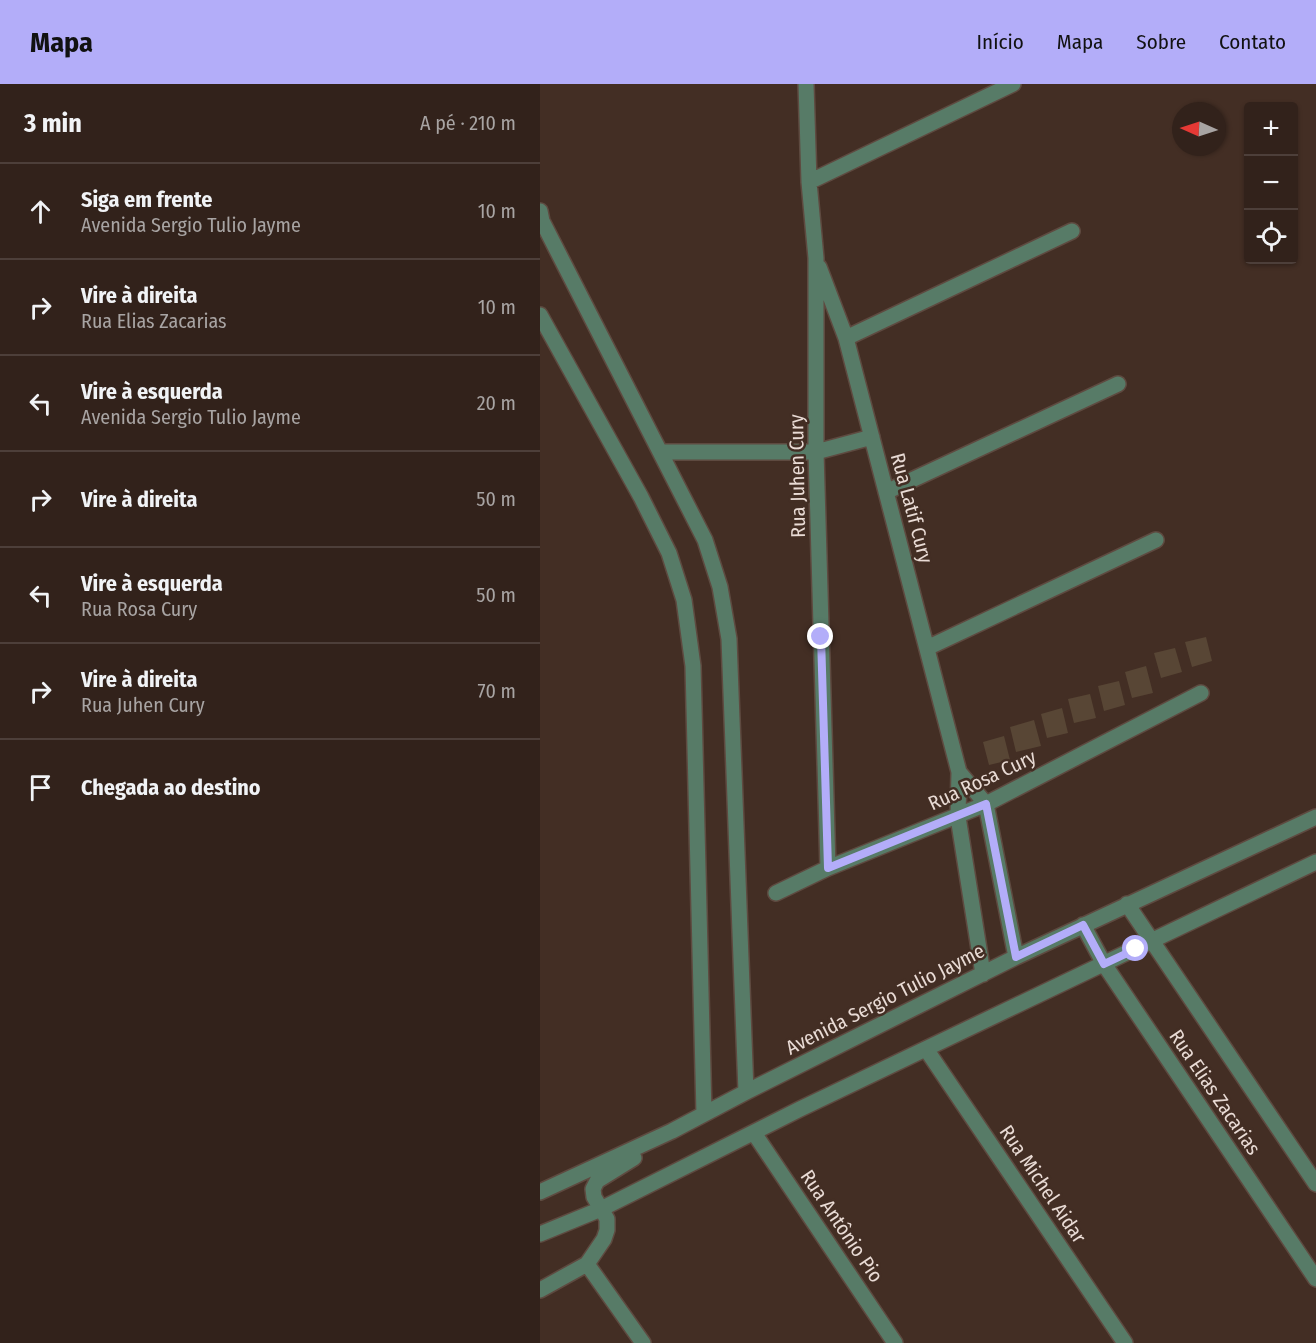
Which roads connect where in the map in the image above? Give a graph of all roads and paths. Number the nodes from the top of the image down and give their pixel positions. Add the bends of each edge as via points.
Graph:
1 (806, 84) edge
2 (1013, 84) edge
3 (809, 182) junction
4 (540, 212) edge
5 (1072, 231) dead end
6 (816, 258) junction
7 (540, 315) edge
8 (846, 338) junction
9 (1118, 384) dead end
10 (872, 437) junction
11 (660, 452) junction
12 (816, 452) junction
13 (886, 492) junction
14 (1156, 540) dead end
15 (927, 648) junction
16 (1201, 693) dead end
17 (958, 772) junction
18 (986, 804) junction
19 (958, 817) junction
20 (1316, 817) edge
21 (1316, 862) edge
22 (828, 868) junction
23 (776, 893) dead end
24 (1127, 904) junction
25 (1083, 925) junction
26 (1151, 941) junction
27 (1016, 957) junction
28 (1104, 964) junction
29 (982, 974) junction
30 (926, 1049) junction
31 (746, 1092) junction
32 (704, 1114) junction
33 (672, 1131) junction
34 (754, 1132) junction
35 (1316, 1185) edge
36 (540, 1192) edge
37 (601, 1209) junction
38 (540, 1234) edge
39 (587, 1264) junction
40 (1316, 1279) edge
41 (540, 1290) edge
42 (643, 1343) edge
43 (895, 1343) edge
44 (1125, 1343) edge

1 - 3 street, Rua Juhen Cury
2 - 3 street
3 - 6 street, Rua Juhen Cury
4 - 11 street
5 - 8 street
6 - 8 street, Rua Latif Cury
6 - 12 street, Rua Juhen Cury
7 - 32 street via 641,497 669,553 684,600 693,666
8 - 10 street, Rua Latif Cury
9 - 13 street
10 - 12 street
10 - 13 street, Rua Latif Cury
11 - 12 street
11 - 31 street via 705,540 720,587 729,639
12 - 22 street, Rua Juhen Cury
13 - 15 street, Rua Latif Cury
14 - 15 street
15 - 17 street, Rua Latif Cury
16 - 18 street, Rua Rosa Cury
17 - 18 street, Rua Latif Cury
17 - 19 street, Rua Latif Cury
18 - 19 street, Rua Rosa Cury
18 - 27 street
19 - 22 street, Rua Rosa Cury
19 - 29 street, Rua Latif Cury
20 - 24 street, Avenida Sergio Tulio Jayme
21 - 26 street
22 - 23 street, Rua Rosa Cury
24 - 25 street, Avenida Sergio Tulio Jayme
24 - 26 street, Rua Elias Zacarias
25 - 27 street, Avenida Sergio Tulio Jayme
25 - 28 street, Rua Elias Zacarias
26 - 28 street
26 - 35 street, Rua Elias Zacarias
27 - 29 street, Avenida Sergio Tulio Jayme
28 - 30 street
28 - 40 street, Rua Elias Zacarias
29 - 31 street, Avenida Sergio Tulio Jayme
30 - 34 street
30 - 44 street, Rua Michel Aidar
31 - 32 street, Avenida Sergio Tulio Jayme
32 - 33 street, Avenida Sergio Tulio Jayme
33 - 36 street, Avenida Sergio Tulio Jayme
33 - 37 street via 597,1180 594,1197
34 - 37 street
34 - 43 street, Rua Antônio Pio
37 - 38 street
37 - 39 street via 607,1230
39 - 41 street
39 - 42 street

